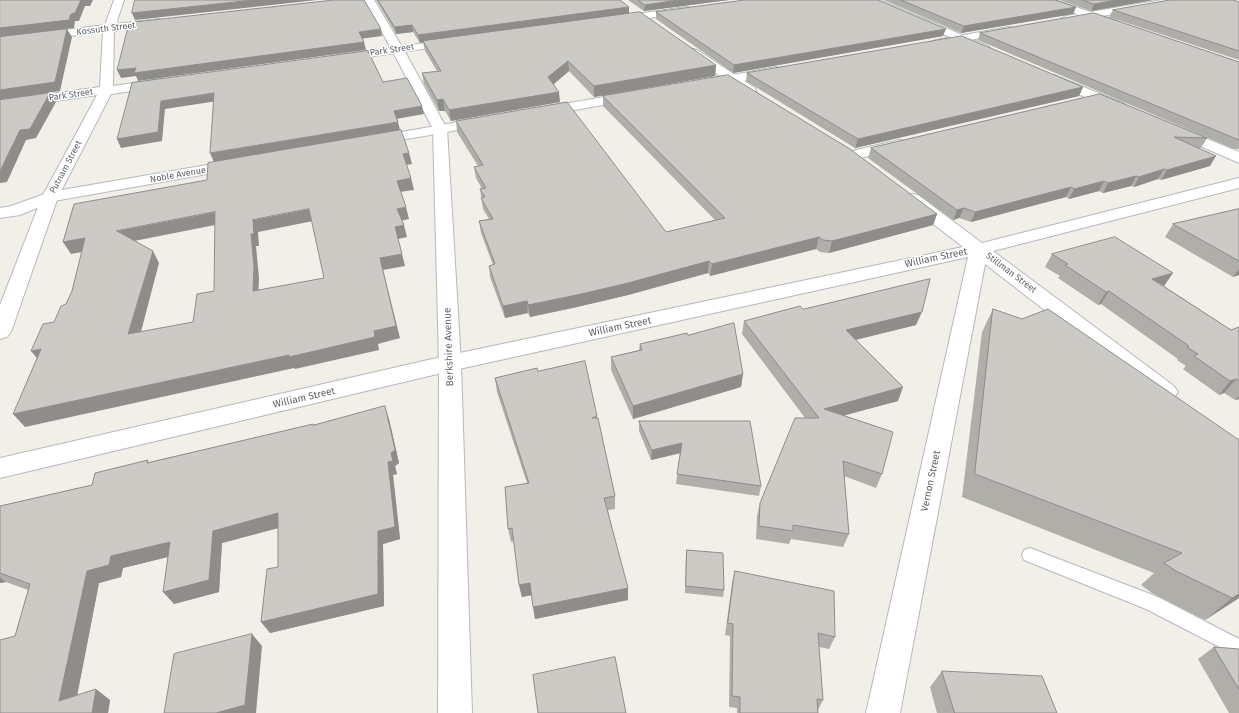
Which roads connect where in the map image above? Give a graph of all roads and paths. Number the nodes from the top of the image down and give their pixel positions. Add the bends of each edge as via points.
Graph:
1 (119, 0) edge
2 (369, 0) edge
3 (872, 0) edge
4 (1046, 0) edge
5 (1179, 0) edge
6 (625, 4) edge
7 (698, 8) edge
8 (1090, 15) junction
9 (643, 16) junction
10 (173, 21) edge
11 (604, 21) edge
12 (1052, 22) edge
13 (1120, 25) edge
14 (109, 28) junction
15 (1022, 28) edge
16 (662, 29) edge
17 (962, 39) junction
18 (468, 40) edge
19 (0, 41) edge
20 (680, 43) edge
21 (923, 45) edge
22 (398, 50) junction
23 (997, 54) edge
24 (327, 60) edge
25 (785, 70) edge
26 (1040, 72) edge
27 (731, 79) junction
28 (169, 82) edge
29 (692, 86) edge
30 (106, 91) junction
31 (644, 94) edge
32 (1096, 97) junction
33 (765, 100) edge
34 (1074, 102) edge
35 (0, 105) edge
36 (1132, 112) edge
37 (526, 114) edge
38 (503, 119) edge
39 (1168, 127) edge
40 (440, 129) junction
41 (914, 140) edge
42 (362, 143) edge
43 (1239, 158) edge
44 (245, 163) edge
45 (872, 169) edge
46 (1239, 184) edge
47 (897, 188) edge
48 (50, 197) junction
49 (0, 198) edge
50 (0, 214) edge
51 (979, 248) junction
52 (0, 332) edge
53 (450, 364) junction
54 (1182, 403) edge
55 (0, 468) edge
56 (1030, 555) dead end
57 (1239, 648) edge
58 (455, 713) edge
59 (883, 713) edge

1 - 14 street, Putnam Street
2 - 22 street, Berkshire Avenue
3 - 17 street
4 - 8 street
5 - 8 street
6 - 9 street
7 - 9 street
8 - 12 street
8 - 13 street
9 - 11 street
9 - 16 street
10 - 14 street, Kossuth Street
14 - 19 street, Kossuth Street
14 - 30 street, Putnam Street
15 - 17 street
17 - 21 street
17 - 23 street
18 - 22 street, Park Street
20 - 27 street
22 - 24 street, Park Street
22 - 40 street, Berkshire Avenue
25 - 27 street
26 - 32 street
27 - 29 street
27 - 33 street
28 - 30 street, Park Street
30 - 35 street, Park Street
30 - 48 street, Putnam Street
31 - 37 street
32 - 34 street
32 - 36 street
38 - 40 street
39 - 43 street
40 - 42 street
40 - 53 street, Berkshire Avenue
41 - 45 street via 846,150
44 - 48 street, Noble Avenue
46 - 51 street, William Street
47 - 51 street, Stillman Street
48 - 49 street, Noble Avenue via 22,194
48 - 50 street, Noble Avenue
48 - 52 street, Putnam Street
51 - 53 street, William Street
51 - 54 street, Stillman Street
51 - 59 street, Vernon Street
53 - 55 street, William Street
53 - 58 street, Berkshire Avenue
56 - 57 lane via 1152,604

